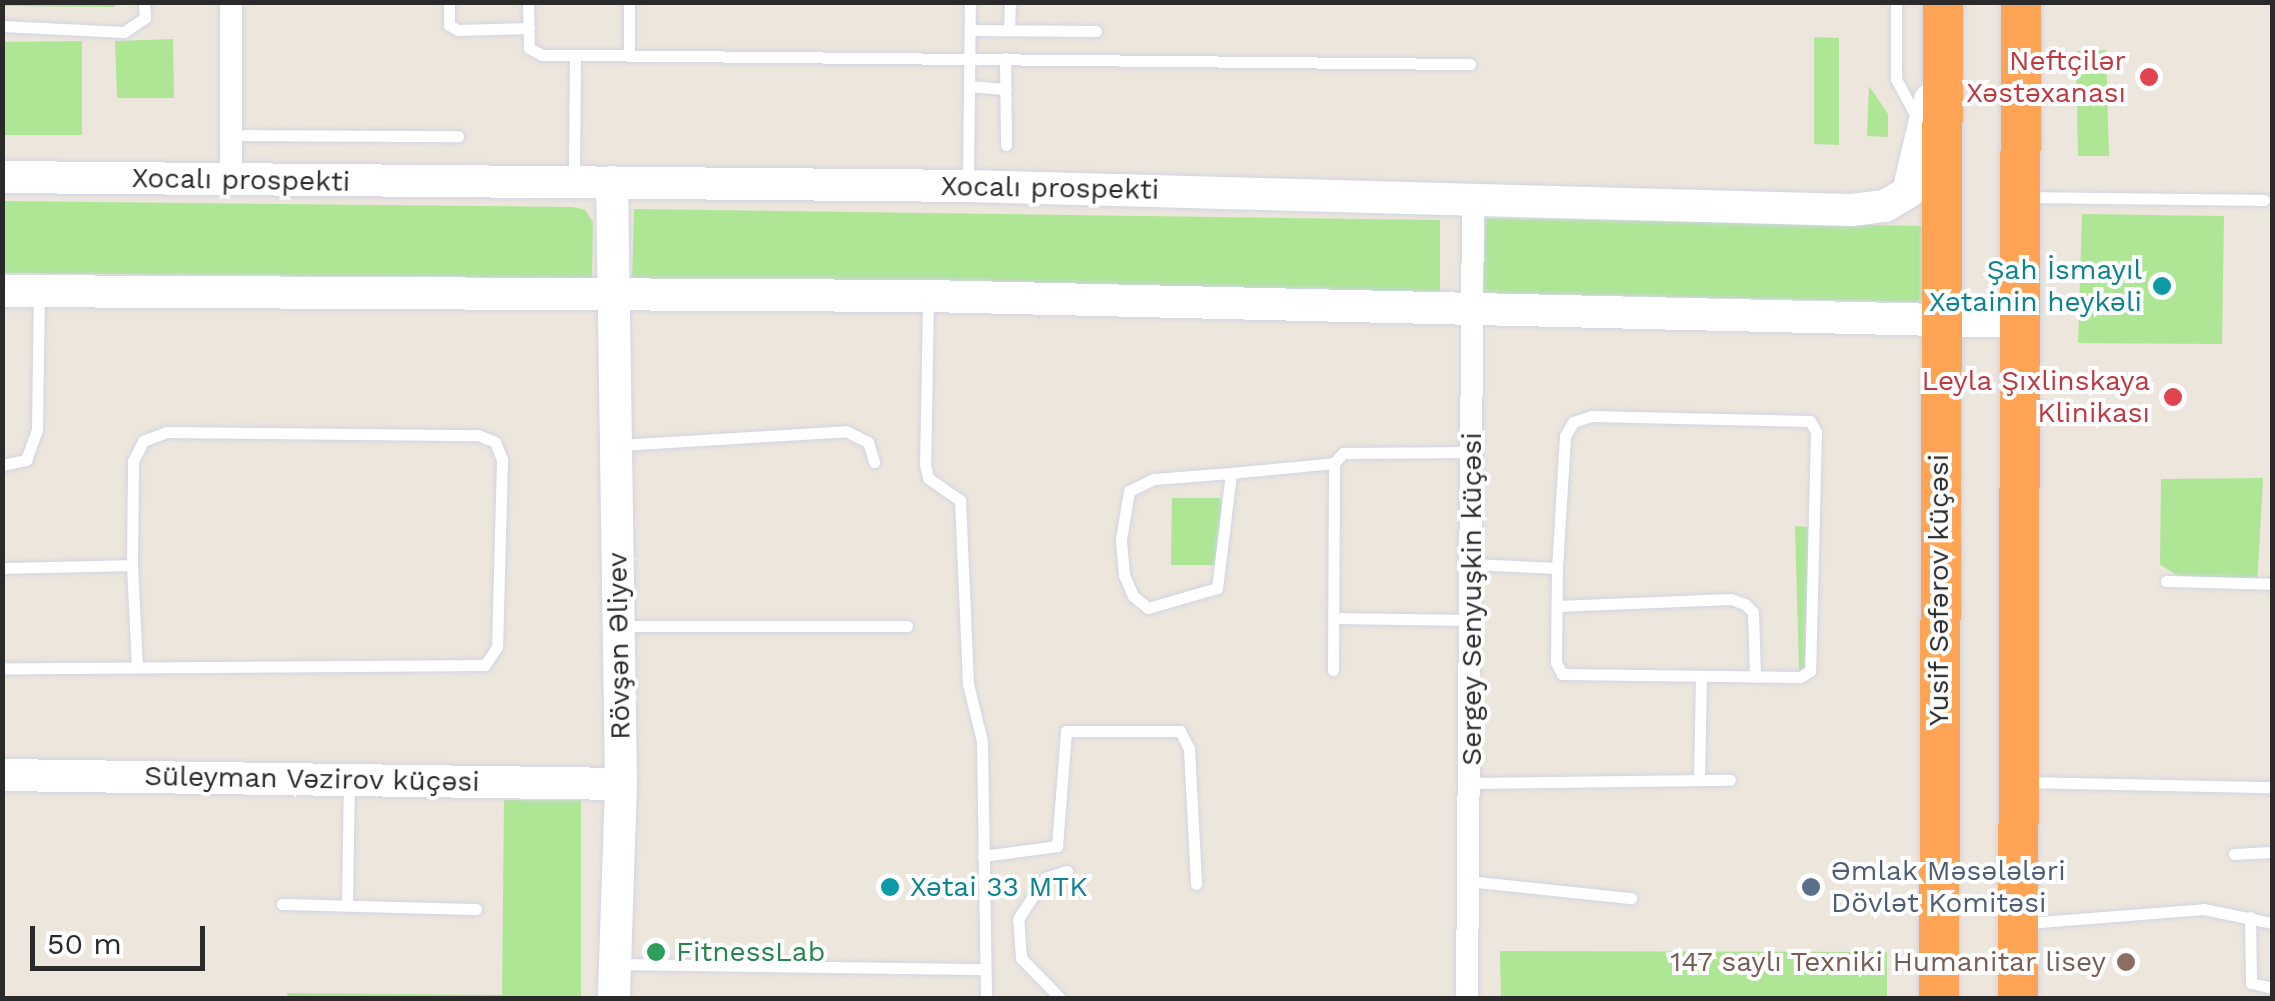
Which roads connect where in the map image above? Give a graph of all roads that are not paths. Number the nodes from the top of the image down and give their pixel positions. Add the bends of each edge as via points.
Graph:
1 (144, 2) edge
2 (230, 2) edge
3 (449, 2) edge
4 (528, 2) edge
5 (629, 2) edge
6 (970, 2) edge
7 (1010, 2) edge
8 (1896, 2) edge
9 (2021, 2) edge
10 (1943, 6) edge
11 (2, 26) edge
12 (528, 28) junction
13 (970, 30) junction
14 (1009, 30) junction
15 (1096, 31) dead end
16 (576, 55) junction
17 (629, 55) junction
18 (969, 57) junction
19 (1005, 58) junction
20 (1470, 64) dead end
21 (969, 86) junction
22 (1006, 90) junction
23 (1924, 134) junction
24 (231, 135) junction
25 (458, 136) dead end
26 (1006, 145) dead end
27 (2, 177) edge
28 (231, 180) junction
29 (574, 181) junction
30 (612, 182) junction
31 (968, 186) junction
32 (2020, 197) junction
33 (1473, 200) junction
34 (2264, 200) dead end
35 (2, 291) edge
36 (39, 291) junction
37 (614, 294) junction
38 (928, 296) junction
39 (1474, 310) junction
40 (1941, 321) junction
41 (2020, 322) junction
42 (616, 445) junction
43 (1473, 452) junction
44 (874, 462) dead end
45 (1334, 464) junction
46 (2, 465) edge
47 (1231, 473) junction
48 (1472, 564) junction
49 (132, 565) junction
50 (2, 568) edge
51 (1557, 568) junction
52 (2166, 581) dead end
53 (2272, 584) edge
54 (1557, 606) junction
55 (1334, 618) junction
56 (1472, 620) junction
57 (619, 626) junction
58 (907, 626) dead end
59 (136, 666) junction
60 (2, 668) edge
61 (1332, 670) dead end
62 (1701, 677) junction
63 (1755, 677) junction
64 (2, 775) edge
65 (350, 779) junction
66 (1700, 780) junction
67 (1730, 780) dead end
68 (2019, 782) junction
69 (1471, 783) junction
70 (621, 784) junction
71 (2272, 787) edge
72 (2272, 852) edge
73 (2234, 854) dead end
74 (983, 856) junction
75 (1067, 871) dead end
76 (1468, 882) junction
77 (1196, 884) dead end
78 (1631, 898) dead end
79 (282, 904) dead end
80 (347, 905) junction
81 (476, 909) dead end
82 (2250, 917) junction
83 (2272, 922) edge
84 (2018, 924) junction
85 (616, 964) junction
86 (985, 969) junction
87 (2272, 988) edge
88 (614, 998) edge
89 (986, 998) edge
90 (1060, 998) edge
91 (1468, 998) edge
92 (1938, 998) edge
93 (2018, 998) edge

1 - 11 lane via 145,18 124,32
2 - 24 street
3 - 12 lane via 449,25 458,30
4 - 12 lane
5 - 17 lane
6 - 13 lane
7 - 14 lane
8 - 23 lane via 1896,78
9 - 32 highway
10 - 23 main road, Xocalı prospekti
10 - 40 highway, Yusif Səfərov küçəsi
12 - 16 lane via 535,53
13 - 14 lane
13 - 18 lane
14 - 15 lane
16 - 17 lane
16 - 29 lane
17 - 18 lane
18 - 19 lane
18 - 21 lane
19 - 20 lane
19 - 22 lane
21 - 22 lane
21 - 31 lane
22 - 26 lane
23 - 33 main road, Xocalı prospekti via 1908,192 1870,209
24 - 25 lane
24 - 28 street
27 - 28 main road, Xocalı prospekti
28 - 29 main road, Xocalı prospekti
29 - 30 main road, Xocalı prospekti
30 - 31 main road, Xocalı prospekti
30 - 37 main road, Rövşən Əliyev
31 - 33 main road, Xocalı prospekti
32 - 34 lane
32 - 41 highway
33 - 39 street, Sergey Senyuşkin küçəsi
35 - 36 main road
36 - 37 main road
36 - 46 lane via 37,430 26,460
37 - 38 main road
37 - 42 main road, Rövşən Əliyev
38 - 39 main road
38 - 74 lane via 925,464 928,478 960,500 968,684 982,741
39 - 40 main road
39 - 43 street, Sergey Senyuşkin küçəsi
40 - 41 main road
40 - 92 highway, Yusif Səfərov küçəsi
41 - 68 highway
42 - 44 lane via 846,431 868,442
42 - 57 main road, Rövşən Əliyev
43 - 45 lane via 1344,453
43 - 48 street, Sergey Senyuşkin küçəsi
45 - 47 lane
45 - 55 lane
47 - 47 lane via 1154,479 1129,491 1121,539 1124,576 1148,608 1217,588
48 - 51 lane
48 - 56 street, Sergey Senyuşkin küçəsi
49 - 50 lane
49 - 59 lane
49 - 59 lane via 133,461 143,441 166,432 478,435 494,442 502,459 496,648 485,665
51 - 54 lane
51 - 63 lane via 1565,436 1573,422 1666,416 1810,421 1816,432 1814,658 1800,677
52 - 53 lane
54 - 62 lane via 1556,662 1562,674
54 - 63 lane via 1745,604 1753,612
55 - 56 lane
55 - 61 lane
56 - 69 street, Sergey Senyuşkin küçəsi
57 - 58 lane
57 - 70 main road, Rövşən Əliyev
59 - 60 lane
62 - 63 lane
62 - 66 lane
64 - 65 main road, Süleyman Vəzirov küçəsi
65 - 70 main road, Süleyman Vəzirov küçəsi
65 - 80 lane
66 - 67 lane
66 - 69 lane
68 - 71 lane
68 - 84 highway
69 - 76 street, Sergey Senyuşkin küçəsi
70 - 85 main road, Rövşən Əliyev
72 - 73 lane
74 - 77 lane via 1057,846 1066,731 1180,731 1190,749
74 - 86 lane
75 - 90 lane via 1045,878 1018,919 1021,958
76 - 78 lane
76 - 91 street, Sergey Senyuşkin küçəsi
79 - 80 lane
80 - 81 lane
82 - 83 lane
82 - 84 lane via 2203,908
82 - 87 lane via 2251,983
84 - 93 highway
85 - 86 lane
85 - 88 main road, Rövşən Əliyev
86 - 89 lane

